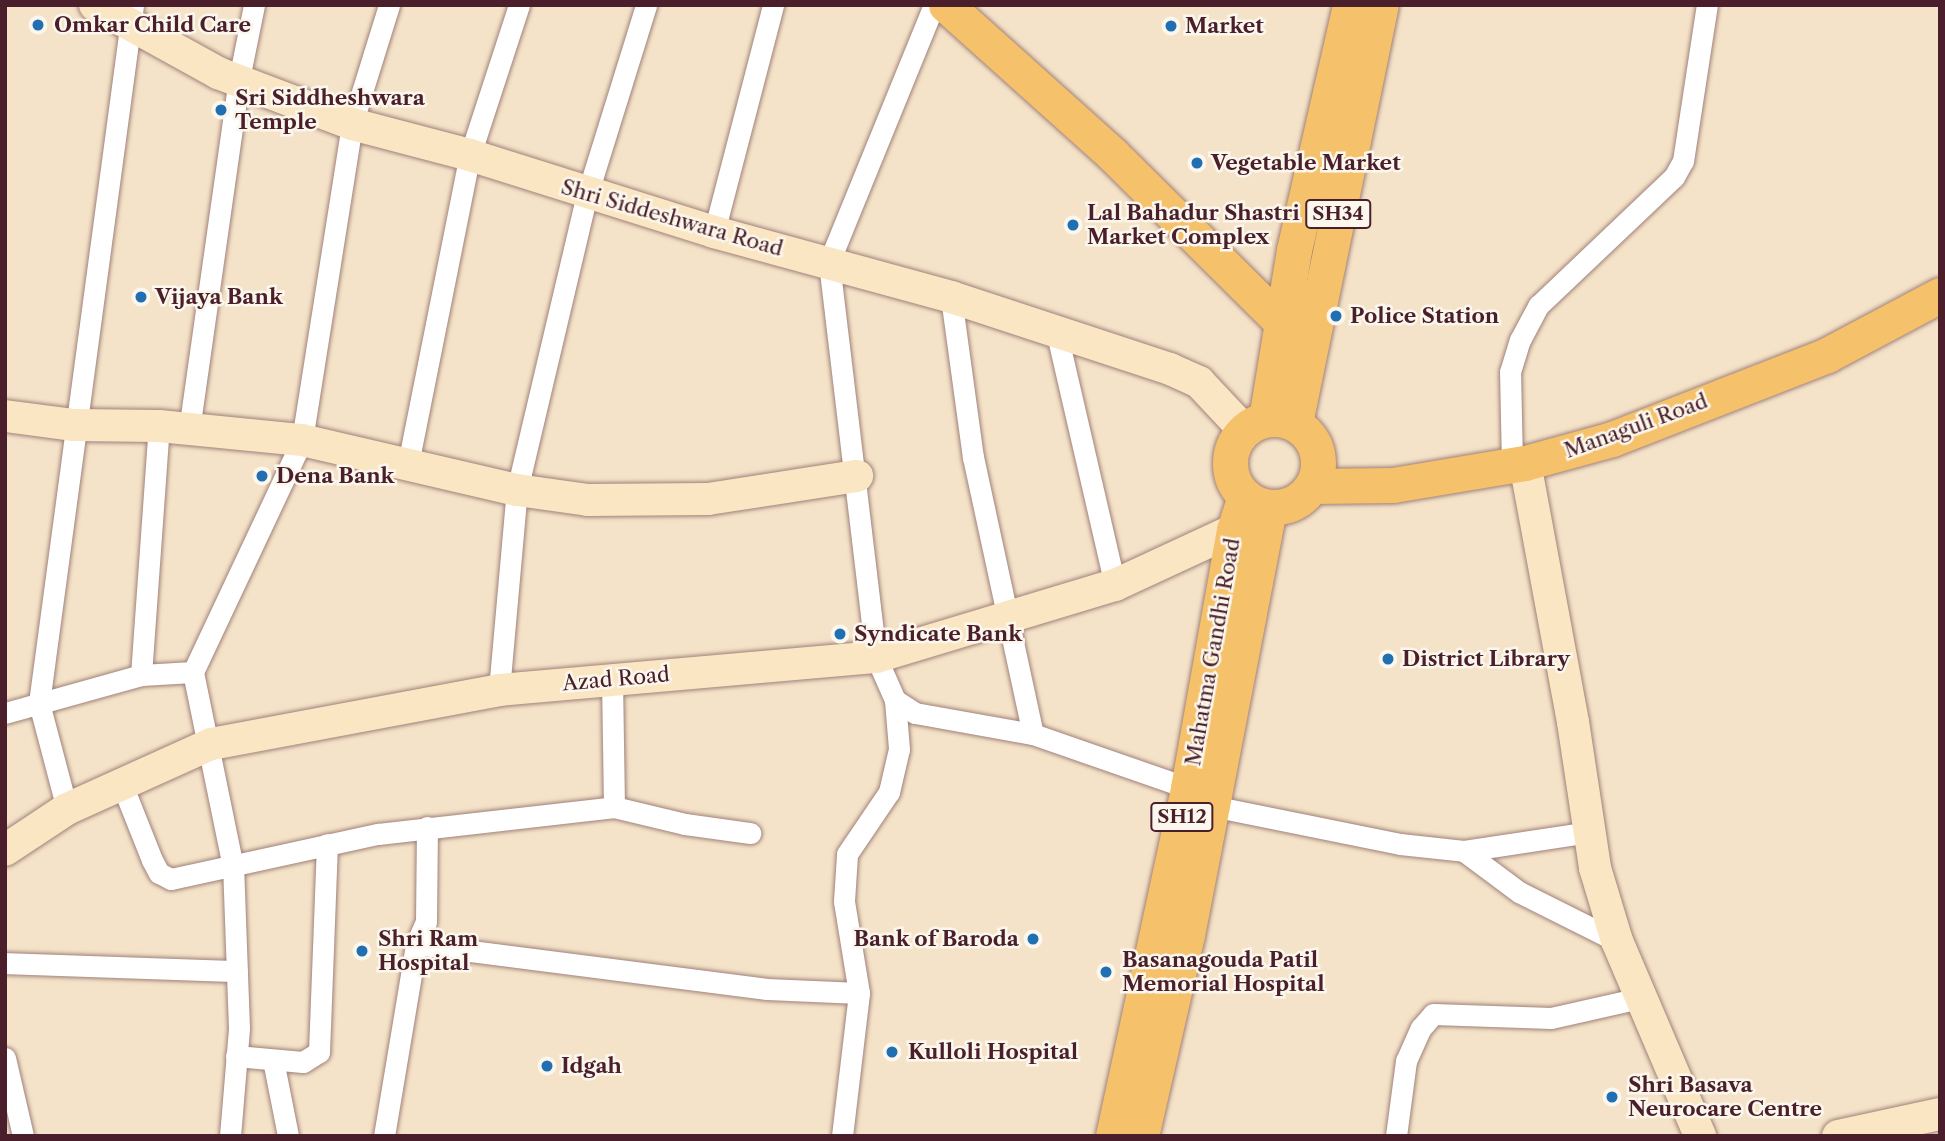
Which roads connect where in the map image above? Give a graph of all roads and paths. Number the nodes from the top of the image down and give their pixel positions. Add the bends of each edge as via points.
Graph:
1 (95, 5) edge
2 (254, 5) edge
3 (389, 5) edge
4 (519, 5) edge
5 (646, 5) edge
6 (774, 5) edge
7 (934, 5) edge
8 (946, 5) edge
9 (1350, 5) edge
10 (1381, 5) edge
11 (1707, 5) edge
12 (131, 14) edge
13 (239, 79) junction
14 (352, 124) junction
15 (470, 155) junction
16 (587, 195) junction
17 (714, 232) junction
18 (829, 262) junction
19 (1940, 295) edge
20 (951, 297) junction
21 (1280, 321) junction
22 (1057, 334) junction
23 (5, 416) edge
24 (1268, 424) junction
25 (74, 425) junction
26 (174, 428) junction
27 (302, 440) junction
28 (408, 464) junction
29 (1519, 464) junction
30 (857, 476) junction
31 (1312, 486) junction
32 (517, 490) junction
33 (1257, 502) junction
34 (1234, 530) junction
35 (1115, 585) junction
36 (1006, 620) junction
37 (876, 657) junction
38 (193, 672) junction
39 (141, 675) junction
40 (612, 679) junction
41 (499, 690) junction
42 (895, 700) junction
43 (39, 703) junction
44 (5, 713) edge
45 (1033, 734) junction
46 (211, 744) junction
47 (121, 782) junction
48 (1200, 797) junction
49 (614, 807) junction
50 (67, 809) junction
51 (427, 827) junction
52 (1589, 832) junction
53 (750, 833) dead end
54 (327, 844) junction
55 (5, 850) edge
56 (1464, 851) junction
57 (233, 867) junction
58 (1617, 942) junction
59 (416, 944) junction
60 (5, 963) edge
61 (237, 971) junction
62 (859, 993) junction
63 (1640, 998) junction
64 (236, 1056) junction
65 (5, 1058) edge
66 (273, 1060) junction
67 (1940, 1115) edge
68 (23, 1136) edge
69 (230, 1136) edge
70 (288, 1136) edge
71 (384, 1136) edge
72 (842, 1136) edge
73 (1113, 1136) edge
74 (1141, 1136) edge
75 (1396, 1136) edge
76 (1700, 1136) edge
77 (1839, 1136) edge

1 - 12 street, Shri Siddeshwara Road
2 - 13 street
3 - 14 street
4 - 15 street
5 - 16 street
6 - 17 street
7 - 18 street
8 - 21 main road via 1113,155
9 - 21 main road, SH34
10 - 24 main road, SH34
11 - 29 street via 1683,161 1674,177 1539,305 1520,340 1510,372
12 - 13 street, Shri Siddeshwara Road via 218,72
12 - 25 street
13 - 14 street, Shri Siddeshwara Road
13 - 26 street
14 - 15 street, Shri Siddeshwara Road
14 - 27 street
15 - 16 street, Shri Siddeshwara Road
15 - 28 street
16 - 17 street, Shri Siddeshwara Road
16 - 32 street
17 - 18 street, Shri Siddeshwara Road
18 - 20 street, Shri Siddeshwara Road
18 - 30 street
19 - 29 main road, Managuli Road via 1827,355 1612,439
20 - 22 street, Shri Siddeshwara Road
20 - 36 street via 971,444
21 - 24 main road, SH34
22 - 24 street, Shri Siddeshwara Road via 1199,382
22 - 35 street
23 - 25 street
24 - 31 main road via 1317,450 1319,468
24 - 33 main road, SH34 via 1229,463 1237,487
25 - 26 street
25 - 43 street
26 - 27 street
26 - 39 street
27 - 28 street
27 - 38 street
28 - 32 street
29 - 31 main road, Managuli Road via 1393,485
29 - 52 street
30 - 32 street via 708,499 588,500
30 - 37 street
31 - 33 main road via 1286,506
32 - 41 street
33 - 34 main road, Mahatma Gandhi Road / SH12
33 - 48 main road, Mahatma Gandhi Road / SH12
34 - 35 street, Azad Road
34 - 48 main road, Mahatma Gandhi Road / SH12
35 - 36 street, Azad Road
36 - 37 street, Azad Road
36 - 45 street
37 - 40 street, Azad Road
37 - 42 street
38 - 39 street
38 - 46 street
39 - 43 street
40 - 41 street, Azad Road
40 - 49 street
41 - 46 street, Azad Road
42 - 45 street via 915,713
42 - 62 street via 899,749 889,792 847,854 844,901
43 - 44 street
43 - 50 street
45 - 48 street
46 - 47 street, Azad Road
46 - 57 street
47 - 50 street, Azad Road
47 - 57 street via 159,873 171,880 185,880
48 - 56 street via 1400,844
48 - 73 main road, Mahatma Gandhi Road / SH12
48 - 74 main road, Mahatma Gandhi Road / SH12
49 - 51 street
49 - 53 street
50 - 55 street, Azad Road
51 - 54 street
51 - 59 street via 426,922
52 - 56 street
52 - 58 street
54 - 57 street
54 - 66 street via 319,1052 303,1062
56 - 58 street via 1519,892
57 - 61 street
58 - 63 street
59 - 62 street via 767,989
59 - 71 street
60 - 61 street
61 - 64 street
62 - 72 street
63 - 75 street via 1551,1018 1433,1014 1406,1061
63 - 76 street
64 - 66 street
64 - 69 street
65 - 68 street
66 - 70 street
67 - 77 street

